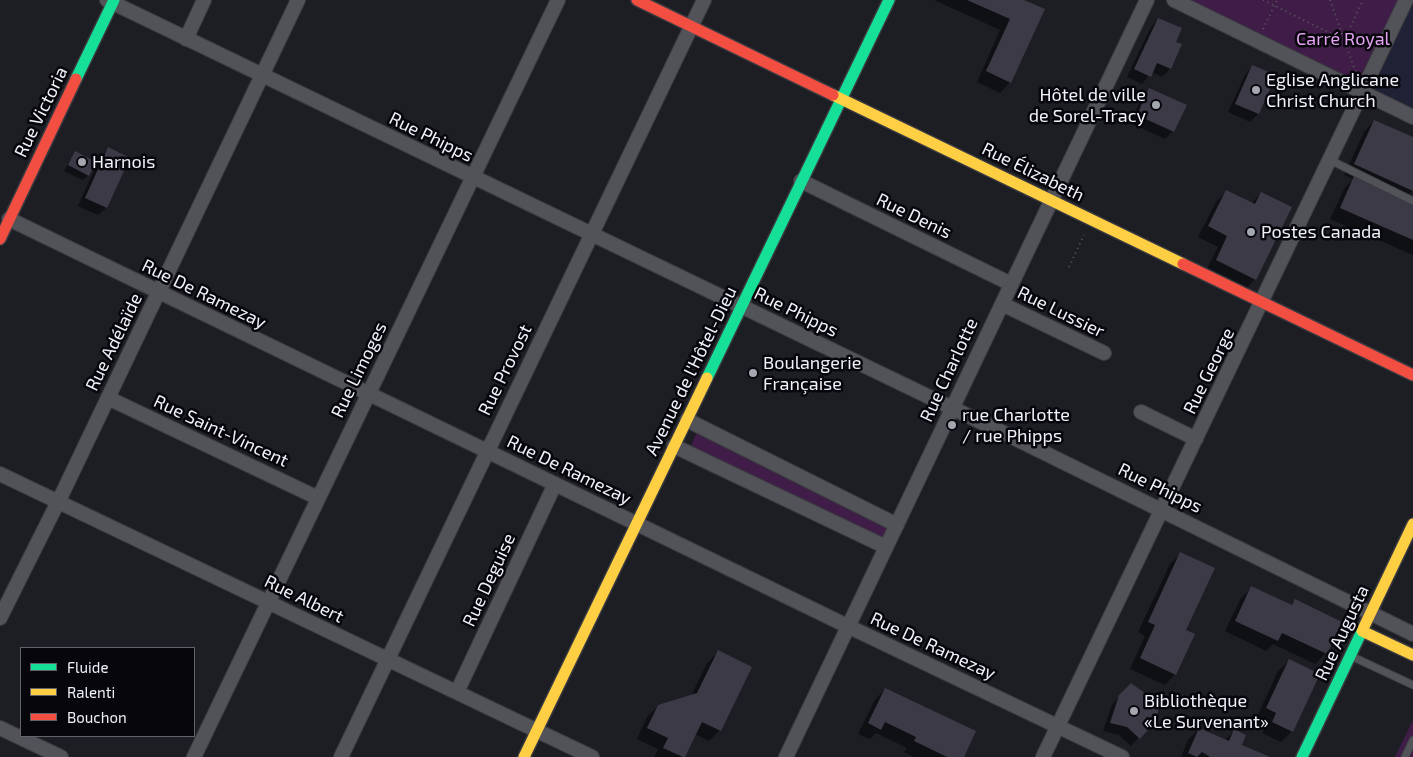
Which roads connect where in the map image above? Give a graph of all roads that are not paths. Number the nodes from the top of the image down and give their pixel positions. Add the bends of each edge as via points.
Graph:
1 (204, 0) edge
2 (298, 0) edge
3 (558, 0) edge
4 (637, 0) edge
5 (704, 0) edge
6 (889, 0) edge
7 (1147, 0) edge
8 (1174, 0) edge
9 (1406, 0) edge
10 (111, 1) edge
11 (691, 27) junction
12 (186, 38) junction
13 (262, 76) junction
14 (1362, 92) junction
15 (841, 99) junction
16 (1413, 117) edge
17 (1330, 160) junction
18 (473, 178) junction
19 (800, 181) junction
20 (1052, 200) junction
21 (1413, 201) edge
22 (5, 217) edge
23 (591, 234) junction
24 (0, 239) edge
25 (1011, 284) junction
26 (158, 293) junction
27 (1262, 303) junction
28 (1002, 304) junction
29 (741, 306) junction
30 (1104, 353) dead end
31 (1413, 375) edge
32 (368, 394) junction
33 (108, 398) junction
34 (953, 408) junction
35 (1141, 412) dead end
36 (687, 420) junction
37 (1196, 439) junction
38 (674, 446) junction
39 (486, 450) junction
40 (0, 474) edge
41 (555, 484) junction
42 (318, 498) junction
43 (56, 501) junction
44 (1163, 510) junction
45 (636, 524) junction
46 (1413, 524) edge
47 (897, 525) junction
48 (886, 547) junction
49 (268, 602) junction
50 (1370, 613) junction
51 (0, 618) edge
52 (848, 626) junction
53 (1362, 631) junction
54 (1413, 634) edge
55 (1413, 655) edge
56 (1350, 656) junction
57 (387, 659) junction
58 (1413, 685) edge
59 (457, 692) junction
60 (1059, 726) junction
61 (0, 728) edge
62 (537, 730) junction
63 (1413, 740) edge
64 (61, 757) edge
65 (194, 757) edge
66 (340, 757) edge
67 (524, 757) edge
68 (592, 757) edge
69 (786, 757) edge
70 (1043, 757) edge
71 (1122, 757) edge
72 (1302, 757) edge
73 (1404, 757) edge

1 - 12 street
2 - 13 street, Rue Adélaïde
3 - 18 street, Rue Limoges
4 - 11 main road, Rue Élizabeth
5 - 11 street, Rue Provost
6 - 15 main road, Avenue de l'Hôtel-Dieu
7 - 20 street, Rue Charlotte
8 - 14 street
9 - 14 street, Rue George
10 - 12 street, Rue Phipps
10 - 22 main road, Rue Victoria
11 - 15 main road, Rue Élizabeth
11 - 23 street, Rue Provost
12 - 13 street, Rue Phipps
13 - 18 street, Rue Phipps
13 - 26 street, Rue Adélaïde
14 - 16 street
14 - 17 street, Rue George
15 - 19 main road, Avenue de l'Hôtel-Dieu
15 - 20 main road, Rue Élizabeth
17 - 21 lane
17 - 27 street, Rue George
18 - 23 street, Rue Phipps
18 - 32 street, Rue Limoges
19 - 25 street, Rue Denis
19 - 29 main road, Avenue de l'Hôtel-Dieu
20 - 25 street, Rue Charlotte
20 - 27 main road, Rue Élizabeth
22 - 24 main road, Rue Victoria
22 - 26 street, Rue De Ramezay
23 - 29 street, Rue Phipps
23 - 39 street, Rue Provost
25 - 28 street, Rue Charlotte
26 - 32 street, Rue De Ramezay
26 - 33 street, Rue Adélaïde
27 - 31 main road, Rue Élizabeth
27 - 37 street, Rue George
28 - 30 street, Rue Lussier
28 - 34 street, Rue Charlotte
29 - 34 street, Rue Phipps
29 - 36 main road, Avenue de l'Hôtel-Dieu
32 - 39 street, Rue De Ramezay
32 - 42 street, Rue Limoges
33 - 42 street, Rue Saint-Vincent
33 - 43 street, Rue Adélaïde
34 - 44 street, Rue Phipps
34 - 47 street, Rue Charlotte
35 - 37 street
36 - 38 main road, Avenue de l'Hôtel-Dieu
36 - 47 street
37 - 44 street, Rue George
38 - 45 main road, Avenue de l'Hôtel-Dieu
38 - 48 street
39 - 41 street, Rue De Ramezay
39 - 57 street, Rue Provost
40 - 43 street, Rue Albert
41 - 45 street, Rue De Ramezay
41 - 59 street, Rue Deguise
42 - 49 street, Rue Limoges
43 - 49 street, Rue Albert
43 - 51 street, Rue Adélaïde
44 - 50 street, Rue Phipps
44 - 60 street, Rue George
45 - 52 street, Rue De Ramezay
45 - 62 main road, Avenue de l'Hôtel-Dieu
46 - 50 main road, Rue Augusta
47 - 48 street, Rue Charlotte
48 - 52 street, Rue Charlotte
49 - 57 street, Rue Albert
49 - 65 street, Rue Limoges
50 - 53 main road, Rue Augusta
50 - 54 street, Rue Phipps
52 - 60 street, Rue De Ramezay
52 - 69 street, Rue Charlotte
53 - 55 main road
53 - 56 main road, Rue Augusta
56 - 58 lane
56 - 72 main road, Rue Augusta
57 - 59 street, Rue Albert
57 - 66 street, Rue Provost
59 - 62 street, Rue Albert
60 - 70 street, Rue George
60 - 71 street, Rue De Ramezay
61 - 64 street
62 - 67 main road, Avenue de l'Hôtel-Dieu
62 - 68 street, Rue Albert
63 - 73 lane

